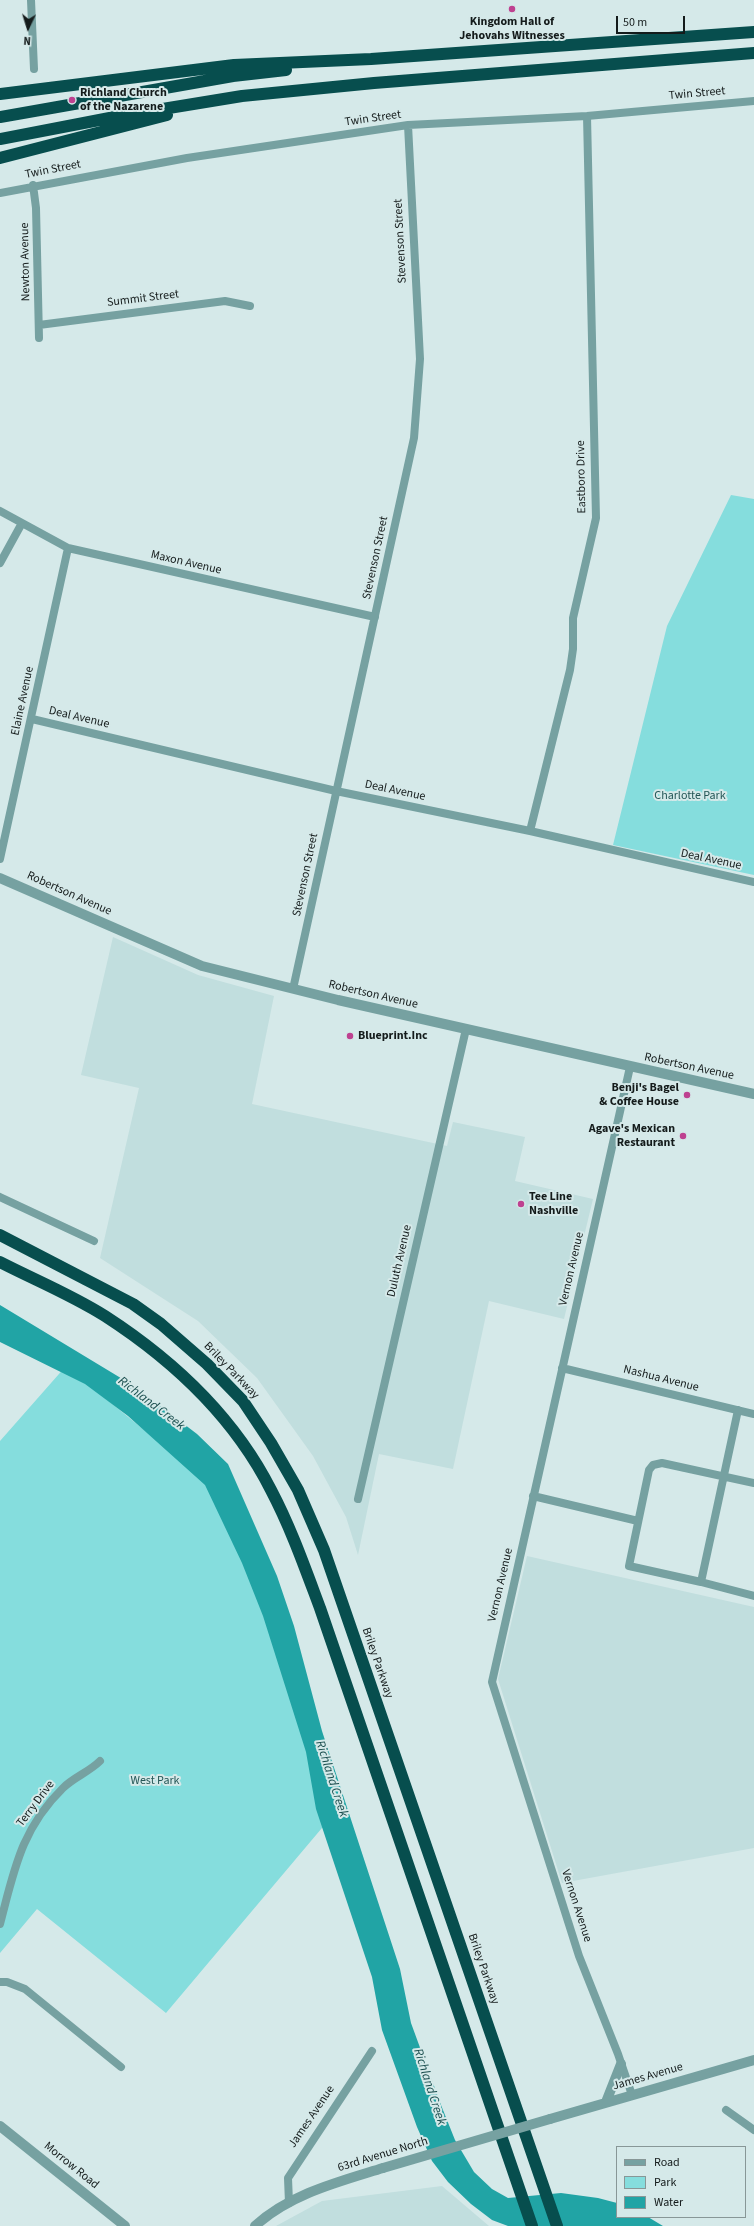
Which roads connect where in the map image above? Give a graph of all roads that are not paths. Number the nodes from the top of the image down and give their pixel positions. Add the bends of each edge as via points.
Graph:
1 (31, 0) edge
2 (754, 32) edge
3 (754, 54) edge
4 (371, 59) junction
5 (34, 69) dead end
6 (0, 94) edge
7 (220, 100) junction
8 (754, 101) edge
9 (587, 116) junction
10 (0, 117) edge
11 (408, 126) junction
12 (0, 139) edge
13 (0, 158) edge
14 (33, 185) junction
15 (0, 192) edge
16 (250, 306) dead end
17 (39, 325) junction
18 (39, 338) dead end
19 (0, 511) edge
20 (22, 523) junction
21 (68, 548) junction
22 (0, 563) edge
23 (375, 617) junction
24 (32, 719) junction
25 (336, 791) junction
26 (530, 831) junction
27 (0, 859) edge
28 (0, 878) edge
29 (754, 882) edge
30 (293, 990) junction
31 (466, 1029) junction
32 (630, 1067) junction
33 (754, 1094) edge
34 (0, 1197) edge
35 (0, 1235) edge
36 (94, 1242) dead end
37 (0, 1262) edge
38 (562, 1368) junction
39 (738, 1410) junction
40 (754, 1414) edge
41 (724, 1477) junction
42 (754, 1483) edge
43 (533, 1496) junction
44 (358, 1499) dead end
45 (638, 1522) junction
46 (701, 1582) junction
47 (754, 1596) edge
48 (100, 1761) dead end
49 (0, 1924) edge
50 (0, 1982) edge
51 (372, 2051) dead end
52 (754, 2060) edge
53 (621, 2064) junction
54 (121, 2067) dead end
55 (632, 2095) junction
56 (606, 2102) junction
57 (726, 2110) dead end
58 (550, 2119) joint
59 (0, 2126) edge
60 (754, 2130) edge
61 (288, 2203) junction
62 (125, 2226) edge
63 (255, 2226) edge
64 (532, 2226) edge
65 (557, 2226) edge

1 - 5 street
2 - 4 highway
3 - 7 highway via 382,82
4 - 6 highway via 234,65
4 - 10 highway via 233,76
7 - 12 highway
7 - 13 highway
8 - 9 street, Twin Street
9 - 11 street, Twin Street
9 - 26 street, Eastboro Drive via 596,518 573,618 570,670
11 - 14 street, Twin Street via 187,158
11 - 23 street, Stevenson Street via 420,359 414,438
14 - 15 street, Twin Street
14 - 17 street, Newton Avenue via 36,208
16 - 17 street, Summit Street via 225,301
17 - 18 street, Newton Avenue
19 - 20 street, Maxon Avenue
20 - 21 street, Maxon Avenue
20 - 22 street
21 - 23 street, Maxon Avenue
21 - 24 street, Elaine Avenue
23 - 25 street, Stevenson Street
24 - 25 street, Deal Avenue
24 - 27 street, Elaine Avenue
25 - 26 street, Deal Avenue
25 - 30 street, Stevenson Street
26 - 29 street, Deal Avenue
28 - 30 street, Robertson Avenue via 202,966
30 - 31 street, Robertson Avenue
31 - 32 street, Robertson Avenue
31 - 44 street, Duluth Avenue
32 - 33 street, Robertson Avenue
32 - 38 street, Vernon Avenue
34 - 36 street
35 - 65 highway, Briley Parkway via 133,1304 208,1364 243,1401 298,1490 324,1550
37 - 64 highway via 105,1316 158,1354 198,1389 248,1452 271,1489 297,1544 320,1608
38 - 39 street, Nashua Avenue
38 - 43 street, Vernon Avenue
39 - 40 street, Nashua Avenue
39 - 41 street
41 - 42 street
41 - 45 street via 657,1463 649,1470
41 - 46 street
43 - 45 street
43 - 53 street, Vernon Avenue via 492,1682 579,1956
45 - 46 street via 629,1566
46 - 47 street
48 - 49 street, Terry Drive via 63,1787 36,1822 18,1856
50 - 54 street via 25,1989
51 - 61 street, James Avenue via 288,2178
52 - 55 street, James Avenue
53 - 55 street, Vernon Avenue
53 - 56 street
55 - 56 street, James Avenue
56 - 58 street, James Avenue
57 - 60 street
58 - 61 street, 63rd Avenue North, bridge via 383,2168 318,2189
59 - 62 street, Morrow Road
61 - 63 street, 63rd Avenue North

